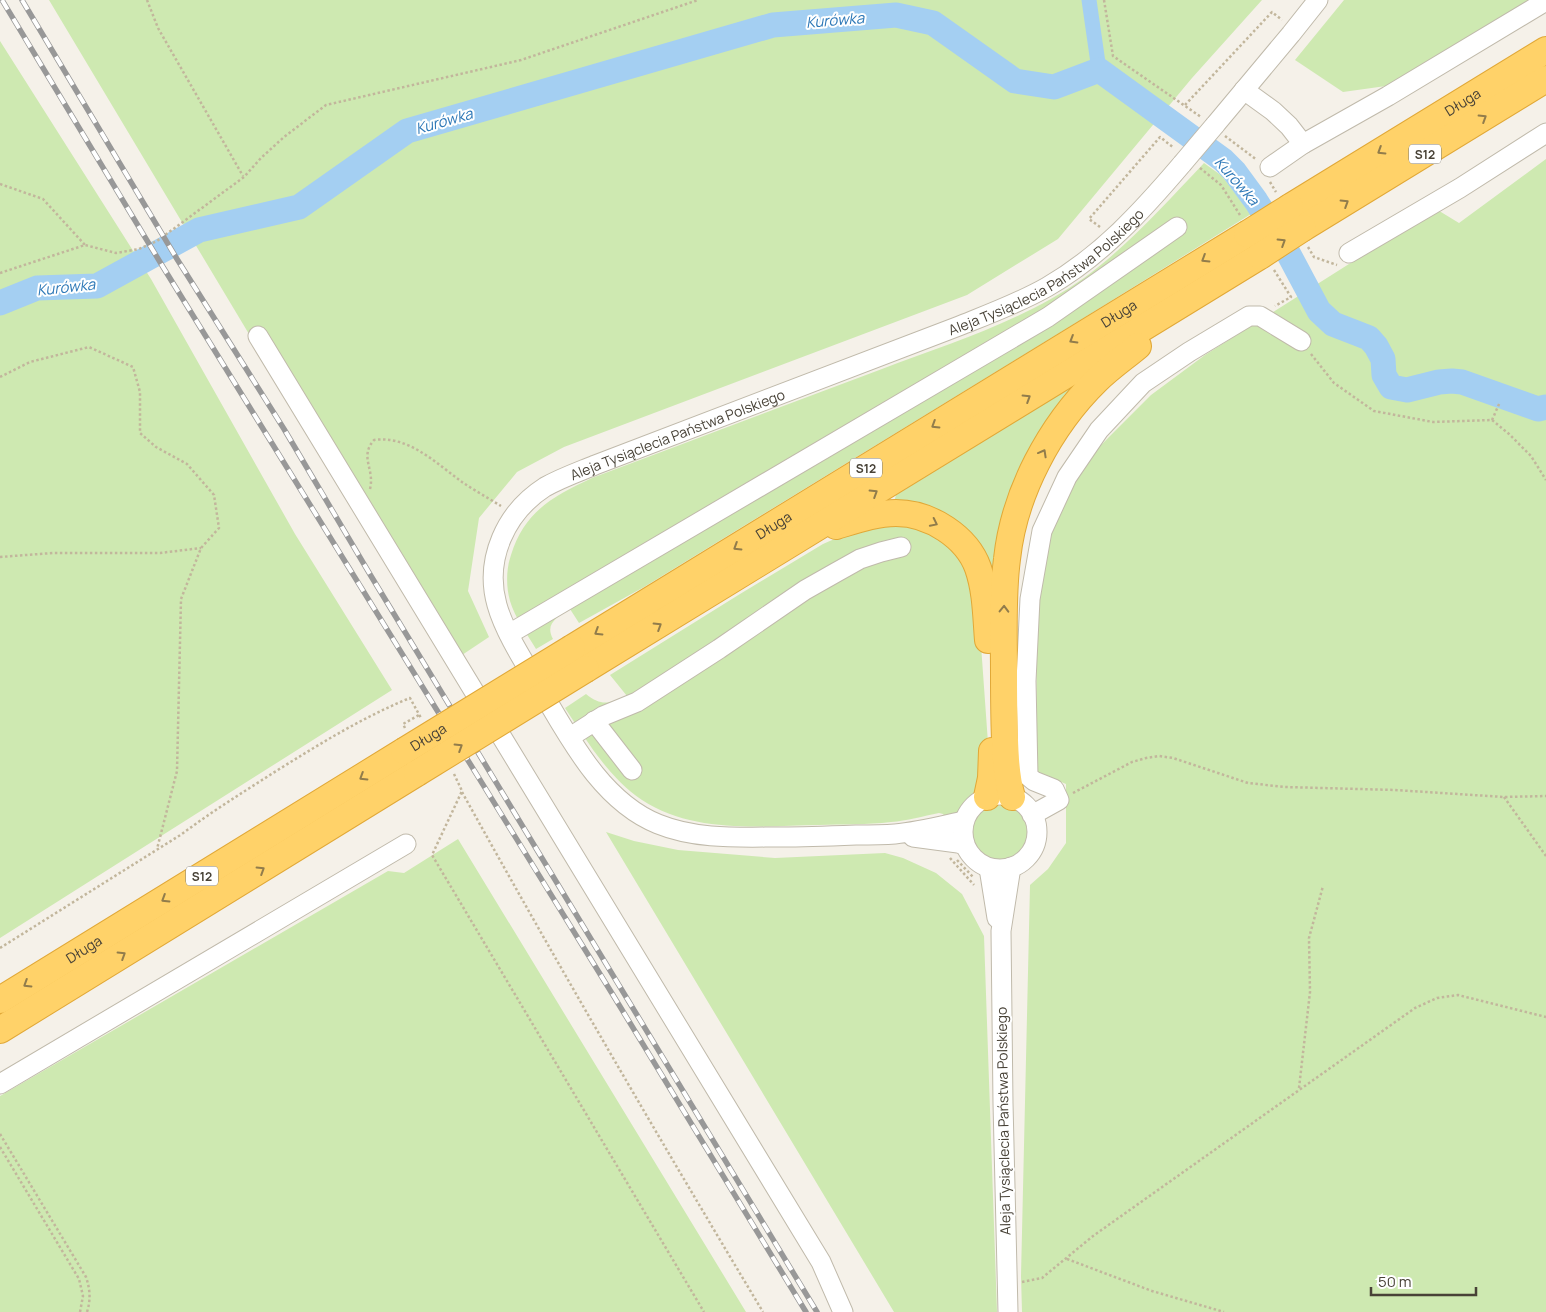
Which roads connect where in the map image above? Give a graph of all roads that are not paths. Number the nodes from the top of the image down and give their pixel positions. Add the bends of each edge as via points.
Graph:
1 (1318, 0) edge
2 (1546, 2) edge
3 (1546, 50) edge
4 (1546, 79) edge
5 (1244, 90) junction
6 (1546, 133) edge
7 (1303, 144) junction
8 (1268, 172) road end
9 (1294, 217) junction
10 (1177, 227) dead end
11 (1253, 245) junction
12 (1345, 259) road end
13 (1190, 298) junction
14 (258, 336) dead end
15 (1301, 341) road end
16 (802, 537) junction
17 (901, 547) dead end
18 (509, 634) junction
19 (594, 722) junction
20 (570, 737) junction
21 (632, 770) dead end
22 (999, 797) junction
23 (1032, 815) junction
24 (964, 821) junction
25 (895, 834) junction
26 (406, 844) dead end
27 (965, 845) junction
28 (1011, 867) junction
29 (989, 868) junction
30 (1000, 931) junction
31 (0, 1000) edge
32 (0, 1030) edge
33 (0, 1084) edge
34 (843, 1312) edge
35 (1008, 1312) edge

1 - 5 street, Aleja Tysiąclecia Państwa Polskiego
2 - 7 street
3 -> 9 highway, Długa / S12
9 -> 4 highway, S12
5 - 7 street via 1290,126
5 - 18 street, Aleja Tysiąclecia Państwa Polskiego, bridge via 1145,207 1112,240 1068,273 1025,298 950,330 586,468 559,480 528,500 508,524 500,541 493,572 497,606
6 - 12 street
7 - 8 street
9 - 11 highway, S12, bridge
10 - 18 street via 1048,317
11 - 13 highway, S12
11 -> 31 highway, Długa / S12, bridge via 572,648
16 -> 13 highway, S12
22 -> 13 highway via 1007,776 1004,606 1007,560 1023,494 1043,452 1079,399
14 - 34 street via 822,1262
15 - 23 street via 1260,316 1250,316 1143,383 1099,430 1067,476 1042,531 1030,599 1026,681 1028,776 1054,790 1059,800
16 -> 22 highway via 862,518 903,513 928,520 948,531 972,555 986,602 992,778
32 -> 16 highway, Długa / S12, bridge
17 - 19 street via 860,559 805,590 637,702
18 - 20 street, Aleja Tysiąclecia Państwa Polskiego
19 - 20 street
19 - 21 street
20 - 25 street, Aleja Tysiąclecia Państwa Polskiego via 592,771 612,793 640,814 666,827 704,835 744,837
22 - 23 street via 1027,807
22 - 24 street via 973,806
23 - 28 street via 1036,823 1036,842 1020,863
24 - 25 street, Aleja Tysiąclecia Państwa Polskiego
24 - 27 street
25 - 27 street, Aleja Tysiąclecia Państwa Polskiego
26 - 33 street
27 - 29 street via 970,855
28 - 29 street
28 - 30 street, Aleja Tysiąclecia Państwa Polskiego
29 - 30 street, Aleja Tysiąclecia Państwa Polskiego
30 - 35 street, Aleja Tysiąclecia Państwa Polskiego

